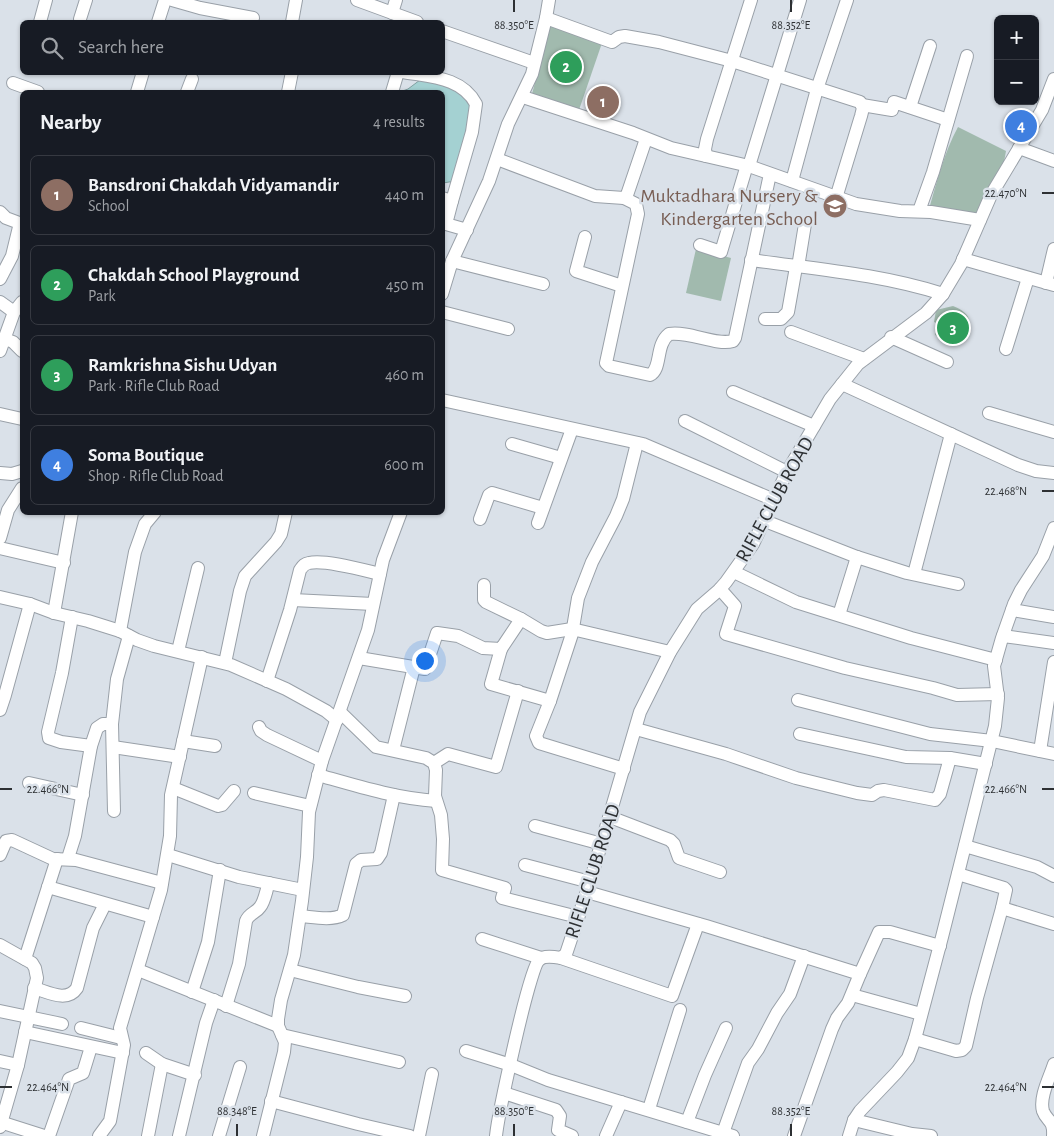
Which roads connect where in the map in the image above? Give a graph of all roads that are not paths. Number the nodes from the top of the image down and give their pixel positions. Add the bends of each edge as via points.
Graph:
1 (46, 0) edge
2 (86, 0) edge
3 (165, 0) edge
4 (172, 0) edge
5 (296, 0) edge
6 (357, 0) edge
7 (396, 0) edge
8 (549, 0) edge
9 (751, 0) edge
10 (800, 0) edge
11 (848, 0) edge
12 (392, 13) junction
13 (253, 18) dead end
14 (546, 18) junction
15 (80, 19) dead end
16 (41, 20) edge
17 (159, 20) edge
18 (292, 20) edge
19 (407, 20) edge
20 (445, 31) edge
21 (930, 46) dead end
22 (967, 56) dead end
23 (732, 61) junction
24 (534, 64) junction
25 (142, 75) edge
26 (291, 75) edge
27 (397, 75) edge
28 (423, 75) edge
29 (777, 76) junction
30 (192, 79) dead end
31 (13, 83) dead end
32 (1053, 85) edge
33 (818, 89) junction
34 (32, 90) edge
35 (138, 90) edge
36 (188, 90) edge
37 (288, 90) edge
38 (393, 90) edge
39 (523, 97) junction
40 (862, 105) junction
41 (910, 107) junction
42 (948, 120) junction
43 (646, 139) junction
44 (1019, 148) junction
45 (706, 156) junction
46 (497, 159) junction
47 (1054, 161) edge
48 (748, 165) junction
49 (770, 174) junction
50 (792, 182) junction
51 (624, 198) junction
52 (836, 198) junction
53 (447, 200) edge
54 (919, 211) junction
55 (0, 212) edge
56 (980, 220) junction
57 (20, 223) edge
58 (805, 224) dead end
59 (20, 230) edge
60 (467, 230) junction
61 (586, 237) dead end
62 (700, 245) dead end
63 (1054, 249) edge
64 (963, 259) junction
65 (751, 260) junction
66 (452, 261) junction
67 (797, 267) junction
68 (1028, 278) junction
69 (0, 279) edge
70 (445, 284) edge
71 (543, 284) dead end
72 (1050, 284) edge
73 (622, 286) junction
74 (943, 294) junction
75 (0, 302) edge
76 (18, 307) edge
77 (445, 313) edge
78 (765, 319) dead end
79 (508, 328) dead end
80 (791, 332) dead end
81 (891, 338) junction
82 (5, 339) junction
83 (1006, 349) dead end
84 (20, 350) edge
85 (0, 352) edge
86 (864, 359) junction
87 (947, 362) dead end
88 (842, 384) junction
89 (733, 392) dead end
90 (445, 401) edge
91 (989, 413) dead end
92 (0, 414) edge
93 (20, 419) edge
94 (686, 421) dead end
95 (814, 426) junction
96 (572, 429) junction
97 (1054, 432) edge
98 (950, 434) junction
99 (637, 442) junction
100 (512, 444) dead end
101 (561, 458) junction
102 (20, 472) edge
103 (787, 472) junction
104 (0, 473) edge
105 (1054, 474) edge
106 (20, 491) edge
107 (774, 500) junction
108 (543, 508) junction
109 (72, 515) edge
110 (152, 515) edge
111 (285, 515) edge
112 (400, 515) edge
113 (480, 519) dead end
114 (765, 522) junction
115 (538, 523) dead end
116 (1054, 528) edge
117 (0, 538) edge
118 (0, 548) edge
119 (857, 557) junction
120 (64, 563) junction
121 (198, 568) dead end
122 (734, 572) junction
123 (380, 574) junction
124 (914, 574) junction
125 (958, 584) dead end
126 (484, 585) dead end
127 (720, 589) junction
128 (0, 597) edge
129 (293, 600) junction
130 (30, 604) junction
131 (374, 604) junction
132 (1012, 610) junction
133 (54, 613) junction
134 (839, 615) junction
135 (72, 617) junction
136 (1054, 617) edge
137 (521, 619) junction
138 (572, 629) junction
139 (124, 634) junction
140 (1003, 636) junction
141 (1054, 643) edge
142 (501, 649) junction
143 (178, 651) junction
144 (670, 652) junction
145 (202, 657) junction
146 (358, 658) junction
147 (996, 660) junction
148 (1054, 662) edge
149 (225, 663) junction
150 (414, 667) junction
151 (267, 681) junction
152 (518, 691) junction
153 (998, 694) junction
154 (798, 700) dead end
155 (550, 701) junction
156 (0, 716) edge
157 (339, 716) junction
158 (112, 724) junction
159 (259, 727) dead end
160 (636, 729) junction
161 (800, 734) dead end
162 (183, 741) junction
163 (992, 741) junction
164 (91, 746) junction
165 (215, 746) dead end
166 (113, 747) junction
167 (393, 750) junction
168 (1040, 751) junction
169 (1054, 754) edge
170 (180, 757) junction
171 (950, 758) junction
172 (322, 761) junction
173 (434, 763) junction
174 (986, 764) junction
175 (624, 769) junction
176 (318, 775) junction
177 (30, 783) dead end
178 (172, 788) junction
179 (234, 791) dead end
180 (254, 793) dead end
181 (83, 795) junction
182 (394, 796) junction
183 (436, 801) junction
184 (310, 806) junction
185 (114, 811) dead end
186 (610, 817) junction
187 (535, 826) dead end
188 (602, 844) junction
189 (965, 846) junction
190 (0, 855) edge
191 (168, 855) junction
192 (63, 859) junction
193 (524, 865) dead end
194 (220, 870) junction
195 (720, 872) dead end
196 (958, 874) junction
197 (1054, 876) edge
198 (162, 883) junction
199 (269, 883) junction
200 (48, 886) junction
201 (589, 887) junction
202 (298, 889) dead end
203 (105, 904) junction
204 (1002, 908) junction
205 (300, 916) junction
206 (153, 917) junction
207 (578, 917) junction
208 (698, 924) junction
209 (1054, 924) edge
210 (482, 939) dead end
211 (0, 945) edge
212 (940, 946) junction
213 (804, 956) junction
214 (541, 958) junction
215 (561, 958) junction
216 (25, 959) junction
217 (138, 970) junction
218 (290, 970) junction
219 (860, 974) junction
220 (34, 988) junction
221 (192, 992) junction
222 (852, 995) junction
223 (405, 996) dead end
224 (214, 1000) junction
225 (226, 1006) junction
226 (680, 1010) dead end
227 (0, 1011) edge
228 (921, 1014) junction
229 (28, 1016) junction
230 (62, 1024) dead end
231 (81, 1028) dead end
232 (726, 1028) dead end
233 (280, 1031) junction
234 (25, 1032) junction
235 (121, 1038) junction
236 (914, 1039) junction
237 (91, 1046) junction
238 (466, 1051) dead end
239 (122, 1053) junction
240 (146, 1053) dead end
241 (0, 1061) edge
242 (399, 1062) dead end
243 (162, 1064) junction
244 (1054, 1064) edge
245 (18, 1065) junction
246 (511, 1065) junction
247 (240, 1067) dead end
248 (432, 1074) dead end
249 (195, 1075) junction
250 (504, 1093) junction
251 (271, 1101) junction
252 (621, 1102) junction
253 (648, 1109) junction
254 (854, 1120) junction
255 (687, 1122) junction
256 (0, 1124) edge
257 (356, 1130) edge
258 (728, 1135) edge
259 (44, 1136) edge
260 (49, 1136) edge
261 (100, 1136) edge
262 (148, 1136) edge
263 (179, 1136) edge
264 (219, 1136) edge
265 (263, 1136) edge
266 (410, 1136) edge
267 (419, 1136) edge
268 (496, 1136) edge
269 (572, 1136) edge
270 (606, 1136) edge
271 (794, 1136) edge
272 (849, 1136) edge
273 (931, 1136) edge
274 (1052, 1136) edge

1 - 16 street
2 - 15 street
3 - 17 street
4 - 13 street
5 - 18 street
6 - 12 street
7 - 12 street
8 - 14 street
9 - 23 street
10 - 29 street
11 - 33 street
12 - 19 street
14 - 23 street via 612,42 619,37 633,37
14 - 24 street
20 - 24 street
21 - 41 street
22 - 42 street
23 - 29 street
23 - 45 street via 706,144
24 - 39 street
25 - 35 street
26 - 37 street
27 - 38 street
28 - 53 street via 458,84 467,89 476,104 472,132
29 - 33 street
29 - 48 street
30 - 36 street
31 - 34 street
32 - 44 street, RIFLE CLUB ROAD
33 - 40 street
33 - 50 street
39 - 43 street
39 - 46 street via 508,124
40 - 41 street via 892,110 894,102
40 - 52 street
41 - 42 street
42 - 54 street
43 - 45 street
43 - 51 street via 628,196
44 - 47 street
44 - 56 street, RIFLE CLUB ROAD
45 - 48 street
46 - 51 street via 595,196
46 - 60 street
48 - 49 street
48 - 62 street via 721,252
49 - 50 street
49 - 65 street
50 - 52 street
51 - 73 street via 636,204 638,214
52 - 54 street via 856,204
53 - 60 street via 446,224
54 - 56 street
55 - 57 street
56 - 64 street, RIFLE CLUB ROAD
58 - 67 street
59 - 69 street
60 - 66 street
61 - 73 street via 576,271
63 - 72 street
64 - 68 street
64 - 74 street, RIFLE CLUB ROAD
65 - 67 street
65 - 73 street via 733,341 669,334 662,344 656,369 650,375 606,363
66 - 70 street
66 - 71 street
67 - 74 street via 877,278
67 - 78 street via 786,316
68 - 72 street
68 - 83 street
74 - 81 street, RIFLE CLUB ROAD via 926,314
75 - 76 street
76 - 82 street
77 - 79 street
80 - 86 street
81 - 86 street, RIFLE CLUB ROAD
81 - 87 street
82 - 84 street
82 - 85 street
86 - 88 street, RIFLE CLUB ROAD
88 - 95 street, RIFLE CLUB ROAD
88 - 98 street
89 - 95 street
90 - 96 street
91 - 97 street
92 - 93 street
94 - 103 street
95 - 103 street, RIFLE CLUB ROAD
96 - 99 street
96 - 101 street
98 - 105 street via 1018,465
98 - 124 street
99 - 107 street
99 - 138 street via 623,499 592,562 578,598
100 - 101 street
101 - 108 street
102 - 104 street
103 - 107 street, RIFLE CLUB ROAD
106 - 117 street via 8,510
107 - 114 street, RIFLE CLUB ROAD
108 - 113 street via 492,494 488,495
108 - 115 street
109 - 120 street
110 - 139 street via 145,524 135,552
111 - 149 street via 276,542 245,576
112 - 123 street
114 - 119 street
114 - 122 street, RIFLE CLUB ROAD
116 - 132 street via 1043,556
118 - 120 street
119 - 124 street
119 - 134 street
120 - 133 street
121 - 143 street
122 - 127 street, RIFLE CLUB ROAD
122 - 134 street via 796,602
123 - 129 street via 310,562 300,570
123 - 131 street
124 - 125 street
126 - 137 street via 486,602
127 - 144 street, RIFLE CLUB ROAD via 696,609
127 - 153 street via 735,606 726,634 957,695
128 - 130 street
129 - 131 street
129 - 151 street
130 - 133 street
130 - 156 street
131 - 146 street
132 - 136 street
132 - 140 street
133 - 135 street
134 - 147 street via 910,638
135 - 139 street
135 - 164 street via 49,738
137 - 138 street via 536,630 547,633
137 - 142 street
138 - 144 street
138 - 155 street
139 - 143 street
139 - 158 street
140 - 141 street
140 - 147 street
142 - 150 street via 483,648 458,636 437,633 425,669
142 - 152 street via 492,684
143 - 145 street
144 - 160 street, RIFLE CLUB ROAD
145 - 149 street
145 - 162 street
146 - 150 street
146 - 157 street
147 - 153 street via 994,672
148 - 168 street
149 - 151 street
150 - 167 street
151 - 157 street
152 - 155 street
152 - 173 street via 496,767 448,754
153 - 163 street
154 - 163 street via 930,734
155 - 175 street via 536,736 539,743
157 - 167 street via 376,747
157 - 172 street
158 - 164 street via 97,728
158 - 166 street
159 - 172 street via 267,735
160 - 171 street via 708,748 796,778 869,795 884,790 935,800 940,794
160 - 175 street, RIFLE CLUB ROAD
161 - 171 street via 906,757
162 - 165 street
162 - 170 street
163 - 168 street
163 - 174 street
164 - 181 street
166 - 170 street
166 - 185 street
167 - 173 street
168 - 169 street
170 - 178 street
171 - 174 street
172 - 176 street
173 - 183 street
174 - 189 street
175 - 186 street, RIFLE CLUB ROAD
176 - 182 street
176 - 184 street
177 - 181 street
178 - 179 street via 218,806
178 - 191 street
180 - 184 street
181 - 192 street via 75,836
182 - 183 street
182 - 205 street via 380,853 376,859 361,860 356,864 343,915 338,918
183 - 207 street via 441,823 442,870 505,888 502,898
184 - 205 street
186 - 188 street, RIFLE CLUB ROAD
186 - 195 street via 670,840 679,858
187 - 188 street
188 - 201 street, RIFLE CLUB ROAD
189 - 196 street
189 - 197 street via 1037,867
190 - 192 street via 6,841 12,840 46,856
191 - 194 street
191 - 198 street
192 - 198 street
192 - 200 street
193 - 201 street
194 - 199 street
194 - 221 street via 208,942
196 - 204 street via 1004,888 1007,894
196 - 212 street
198 - 206 street
199 - 202 street
199 - 225 street via 259,909 248,914 239,964
200 - 203 street
200 - 216 street
201 - 207 street, RIFLE CLUB ROAD
201 - 208 street
203 - 206 street
203 - 220 street via 93,928 73,993 62,996
204 - 209 street
204 - 236 street via 966,1046 956,1051
205 - 218 street
206 - 217 street
207 - 215 street, RIFLE CLUB ROAD via 566,954
208 - 213 street
208 - 215 street via 672,996
210 - 214 street
211 - 216 street
212 - 219 street via 879,932
212 - 228 street
213 - 219 street
213 - 258 street via 790,994 748,1063
214 - 215 street
214 - 246 street via 535,965 528,987
216 - 220 street via 35,968
217 - 221 street
217 - 235 street via 120,1028
218 - 223 street
218 - 233 street via 281,1000
219 - 222 street
220 - 229 street
221 - 224 street
222 - 228 street
222 - 271 street via 832,1029
224 - 225 street
224 - 249 street
225 - 233 street
226 - 253 street
227 - 229 street
228 - 236 street
229 - 230 street
229 - 234 street
231 - 235 street
232 - 255 street
233 - 242 street
233 - 251 street via 285,1042 284,1052
234 - 237 street
234 - 245 street
235 - 239 street via 124,1045
236 - 254 street via 908,1058 898,1072
237 - 239 street
237 - 260 street via 83,1073 69,1079
238 - 246 street
239 - 261 street via 110,1121
240 - 243 street
241 - 245 street
243 - 249 street
243 - 262 street
244 - 274 street via 1042,1102 1053,1130
245 - 256 street
246 - 250 street
246 - 252 street
247 - 264 street
248 - 267 street
249 - 263 street
250 - 268 street
250 - 269 street via 556,1110 560,1116 558,1130
251 - 257 street
251 - 265 street
252 - 253 street
252 - 270 street
253 - 255 street
254 - 272 street
254 - 273 street
255 - 258 street
256 - 259 street
257 - 266 street

